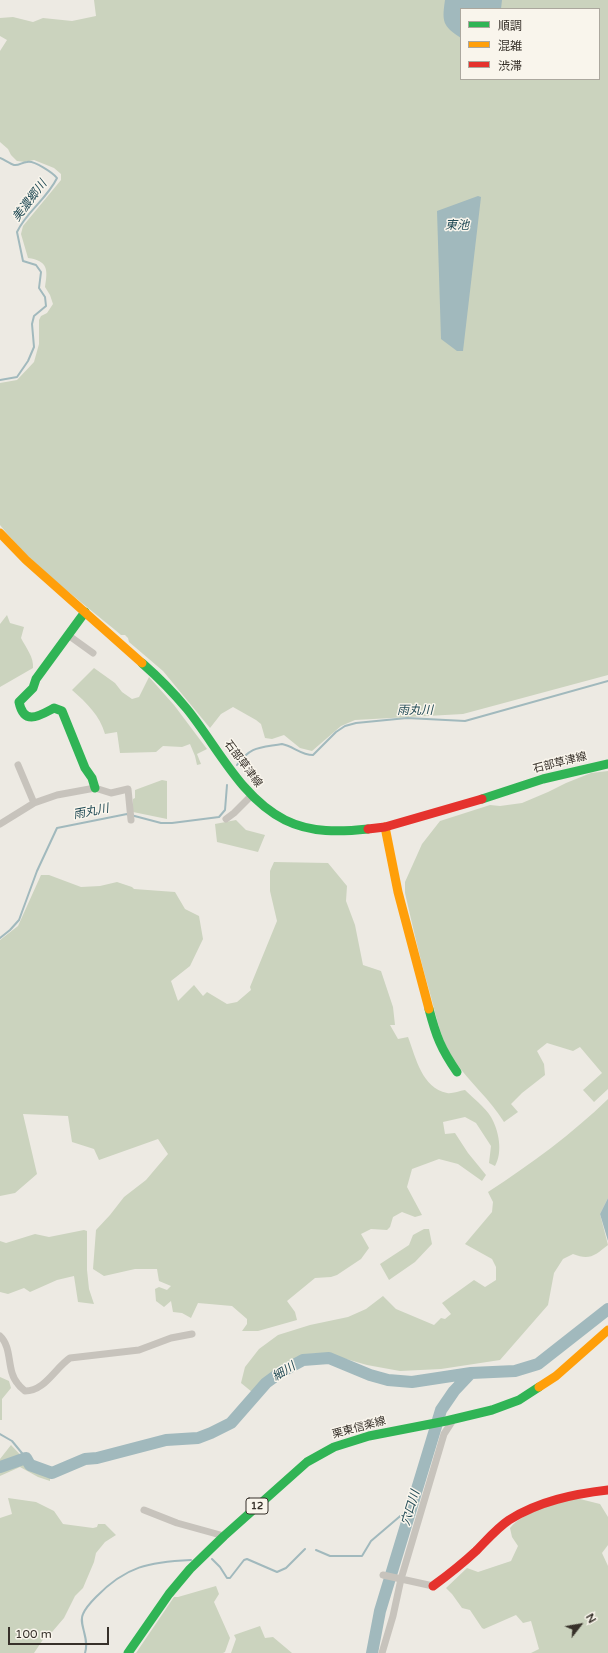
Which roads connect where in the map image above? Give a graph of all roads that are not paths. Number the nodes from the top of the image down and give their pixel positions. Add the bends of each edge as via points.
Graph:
1 (0, 533) edge
2 (85, 612) junction
3 (68, 635) junction
4 (93, 653) dead end
5 (608, 764) edge
6 (18, 765) dead end
7 (94, 788) junction
8 (251, 796) junction
9 (34, 803) junction
10 (131, 816) dead end
11 (226, 819) dead end
12 (0, 824) edge
13 (385, 827) junction
14 (457, 1072) dead end
15 (608, 1330) edge
16 (192, 1334) dead end
17 (0, 1336) edge
18 (449, 1421) junction
19 (608, 1490) edge
20 (144, 1510) dead end
21 (224, 1536) junction
22 (383, 1574) dead end
23 (399, 1578) junction
24 (433, 1586) joint
25 (128, 1653) edge
26 (382, 1653) edge

1 - 2 main road, 石部草津線 via 26,560
2 - 3 main road
2 - 8 main road, 石部草津線 via 160,678 187,709
3 - 4 street
3 - 7 main road via 36,679 33,688 19,702 20,710 24,716 33,718 54,708 62,711
5 - 13 main road, 石部草津線 via 543,779
6 - 9 street
7 - 9 street
7 - 10 street via 111,793 128,789
8 - 11 street
8 - 13 main road, 石部草津線 via 285,820 311,829 340,832
9 - 12 street
13 - 14 main road via 398,892 436,1035 442,1051
15 - 18 main road, 栗東信楽線 / 12 via 577,1359 537,1390 492,1410
16 - 17 street via 171,1338 139,1350 70,1358 33,1391 25,1391 17,1384 6,1344
18 - 21 main road, 栗東信楽線 / 12 via 355,1440 334,1447 307,1462
18 - 23 street
19 - 24 main road via 561,1498 522,1513 508,1521 461,1565
20 - 21 street via 177,1523
21 - 25 main road, 栗東信楽線 / 12 via 169,1594
22 - 23 street
23 - 24 street
23 - 26 street via 393,1616

